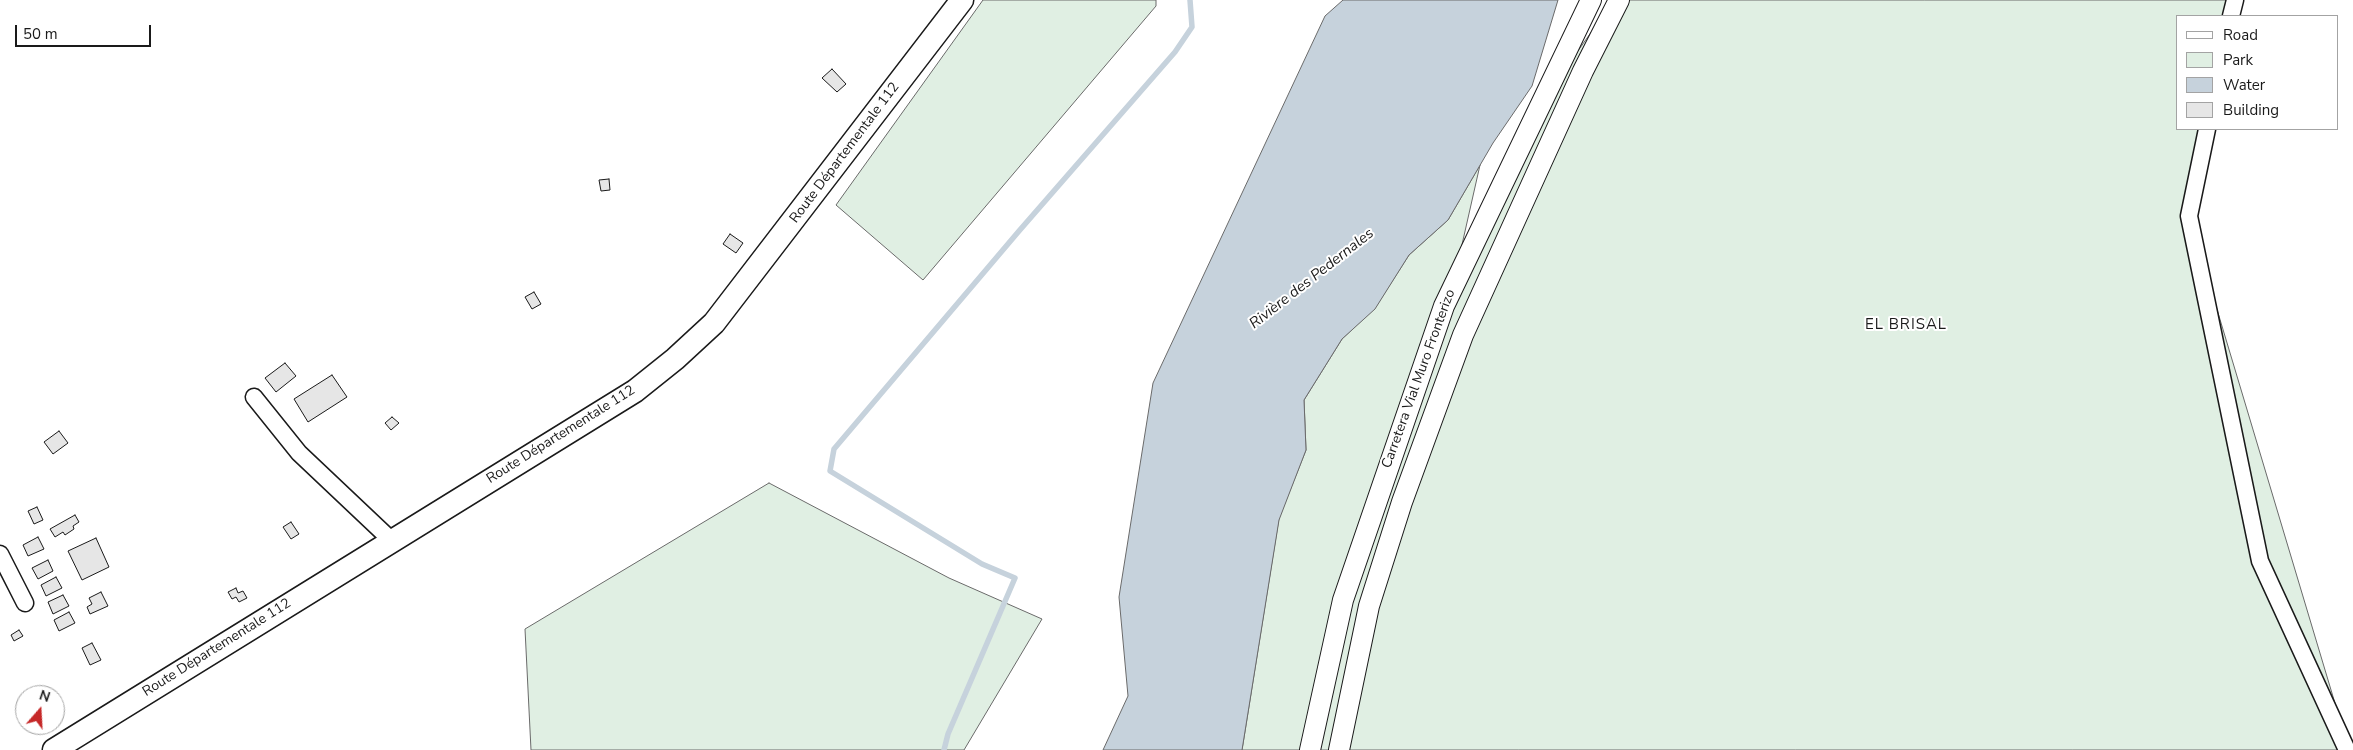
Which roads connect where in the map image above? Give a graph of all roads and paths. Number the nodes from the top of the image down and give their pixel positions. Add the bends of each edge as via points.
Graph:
1 (962, 0) edge
2 (1591, 0) edge
3 (1619, 0) edge
4 (2235, 0) edge
5 (2231, 15) edge
6 (2207, 130) edge
7 (254, 397) dead end
8 (390, 540) junction
9 (0, 554) edge
10 (25, 604) dead end
11 (54, 750) edge
12 (1310, 750) edge
13 (1339, 750) edge
14 (2347, 750) edge

1 - 8 main road, Route Départementale 112 via 714,323 636,390
2 - 12 street, Carretera Vial Muro Fronterizo via 1444,306 1343,600
3 - 13 street, Carretera Vial Muro Fronterizo via 1583,71 1463,335 1402,502 1369,606
4 - 5 street
6 - 14 street via 2189,216 2260,561
7 - 8 street via 299,453
8 - 11 main road, Route Départementale 112
9 - 10 street

